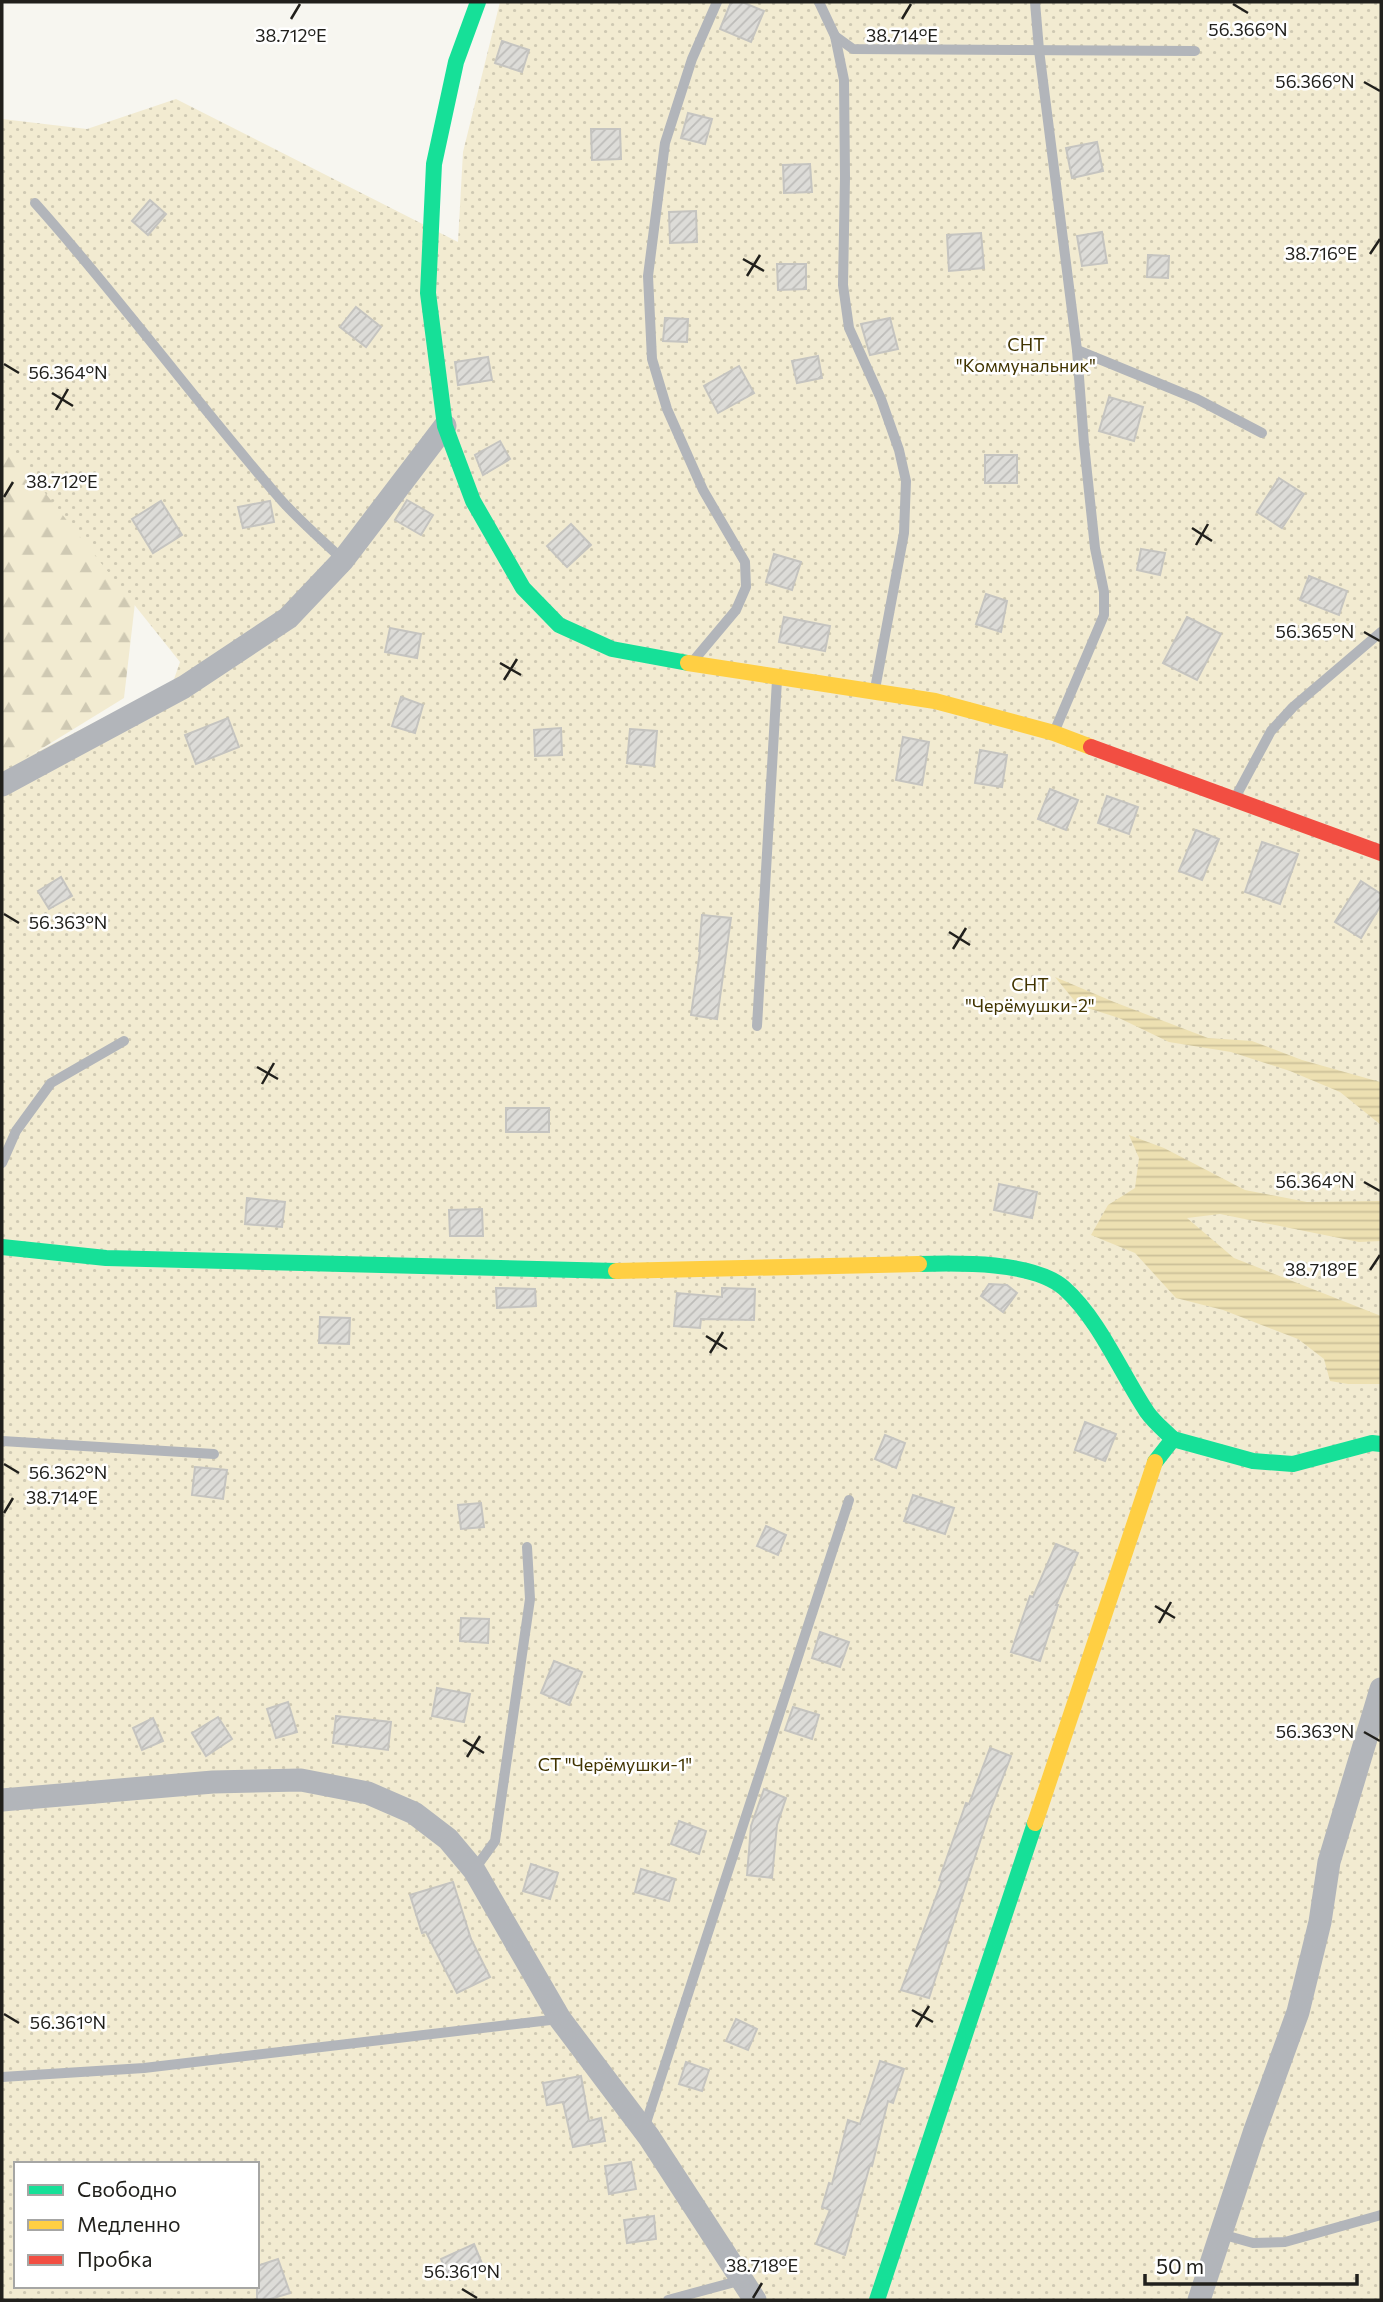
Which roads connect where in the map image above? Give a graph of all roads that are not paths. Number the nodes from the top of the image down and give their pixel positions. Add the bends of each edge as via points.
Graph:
1 (478, 2) edge
2 (717, 2) edge
3 (819, 2) edge
4 (1035, 2) edge
5 (835, 36) junction
6 (1039, 50) junction
7 (1195, 51) dead end
8 (35, 203) dead end
9 (1077, 350) junction
10 (445, 426) junction
11 (1262, 433) dead end
12 (344, 560) junction
13 (1381, 632) edge
14 (690, 664) junction
15 (778, 678) junction
16 (874, 692) junction
17 (1054, 733) junction
18 (2, 785) edge
19 (1235, 798) junction
20 (1381, 853) edge
21 (757, 1026) dead end
22 (124, 1041) dead end
23 (2, 1163) edge
24 (2, 1247) edge
25 (1172, 1439) junction
26 (2, 1441) edge
27 (1381, 1444) edge
28 (214, 1454) dead end
29 (849, 1500) dead end
30 (527, 1547) dead end
31 (1381, 1689) edge
32 (2, 1800) edge
33 (474, 1870) junction
34 (560, 2019) junction
35 (2, 2077) edge
36 (644, 2130) junction
37 (1381, 2215) edge
38 (1222, 2234) junction
39 (742, 2280) junction
40 (668, 2300) edge
41 (755, 2300) edge
42 (877, 2300) edge
43 (1199, 2300) edge

1 - 10 street via 457,62 435,164 428,293
2 - 14 lane via 692,59 665,143 648,276 652,359 667,409 703,490 745,562 746,587 736,610
3 - 5 lane
4 - 6 lane
5 - 6 lane via 853,49
5 - 16 lane via 844,80 842,285 849,328 881,399 906,481 904,534
6 - 7 lane
6 - 9 lane
8 - 12 lane via 284,503
9 - 11 lane via 1197,399
9 - 17 lane via 1104,615
10 - 12 street
10 - 14 street via 479,512 523,588 559,625 612,649
12 - 18 street via 288,618 184,687
13 - 19 lane via 1271,731
14 - 15 street
15 - 16 street
15 - 21 lane
16 - 17 street via 935,701
17 - 19 street
19 - 20 street
22 - 23 lane via 51,1083 16,1131
24 - 25 street via 106,1258 583,1272 1011,1266 1063,1287 1087,1314 1149,1415
25 - 27 street via 1253,1461 1293,1464
25 - 42 street via 1155,1463 1139,1507
26 - 28 lane
29 - 36 lane
30 - 33 lane via 530,1599 495,1841
31 - 38 street via 1329,1862 1320,1922 1297,2012
32 - 33 street via 213,1782 301,1780 368,1793 414,1813 448,1839
33 - 34 street
34 - 35 lane via 144,2068
34 - 36 street
36 - 39 street
37 - 38 lane via 1285,2242 1253,2243
38 - 43 street
39 - 40 lane
39 - 41 street

